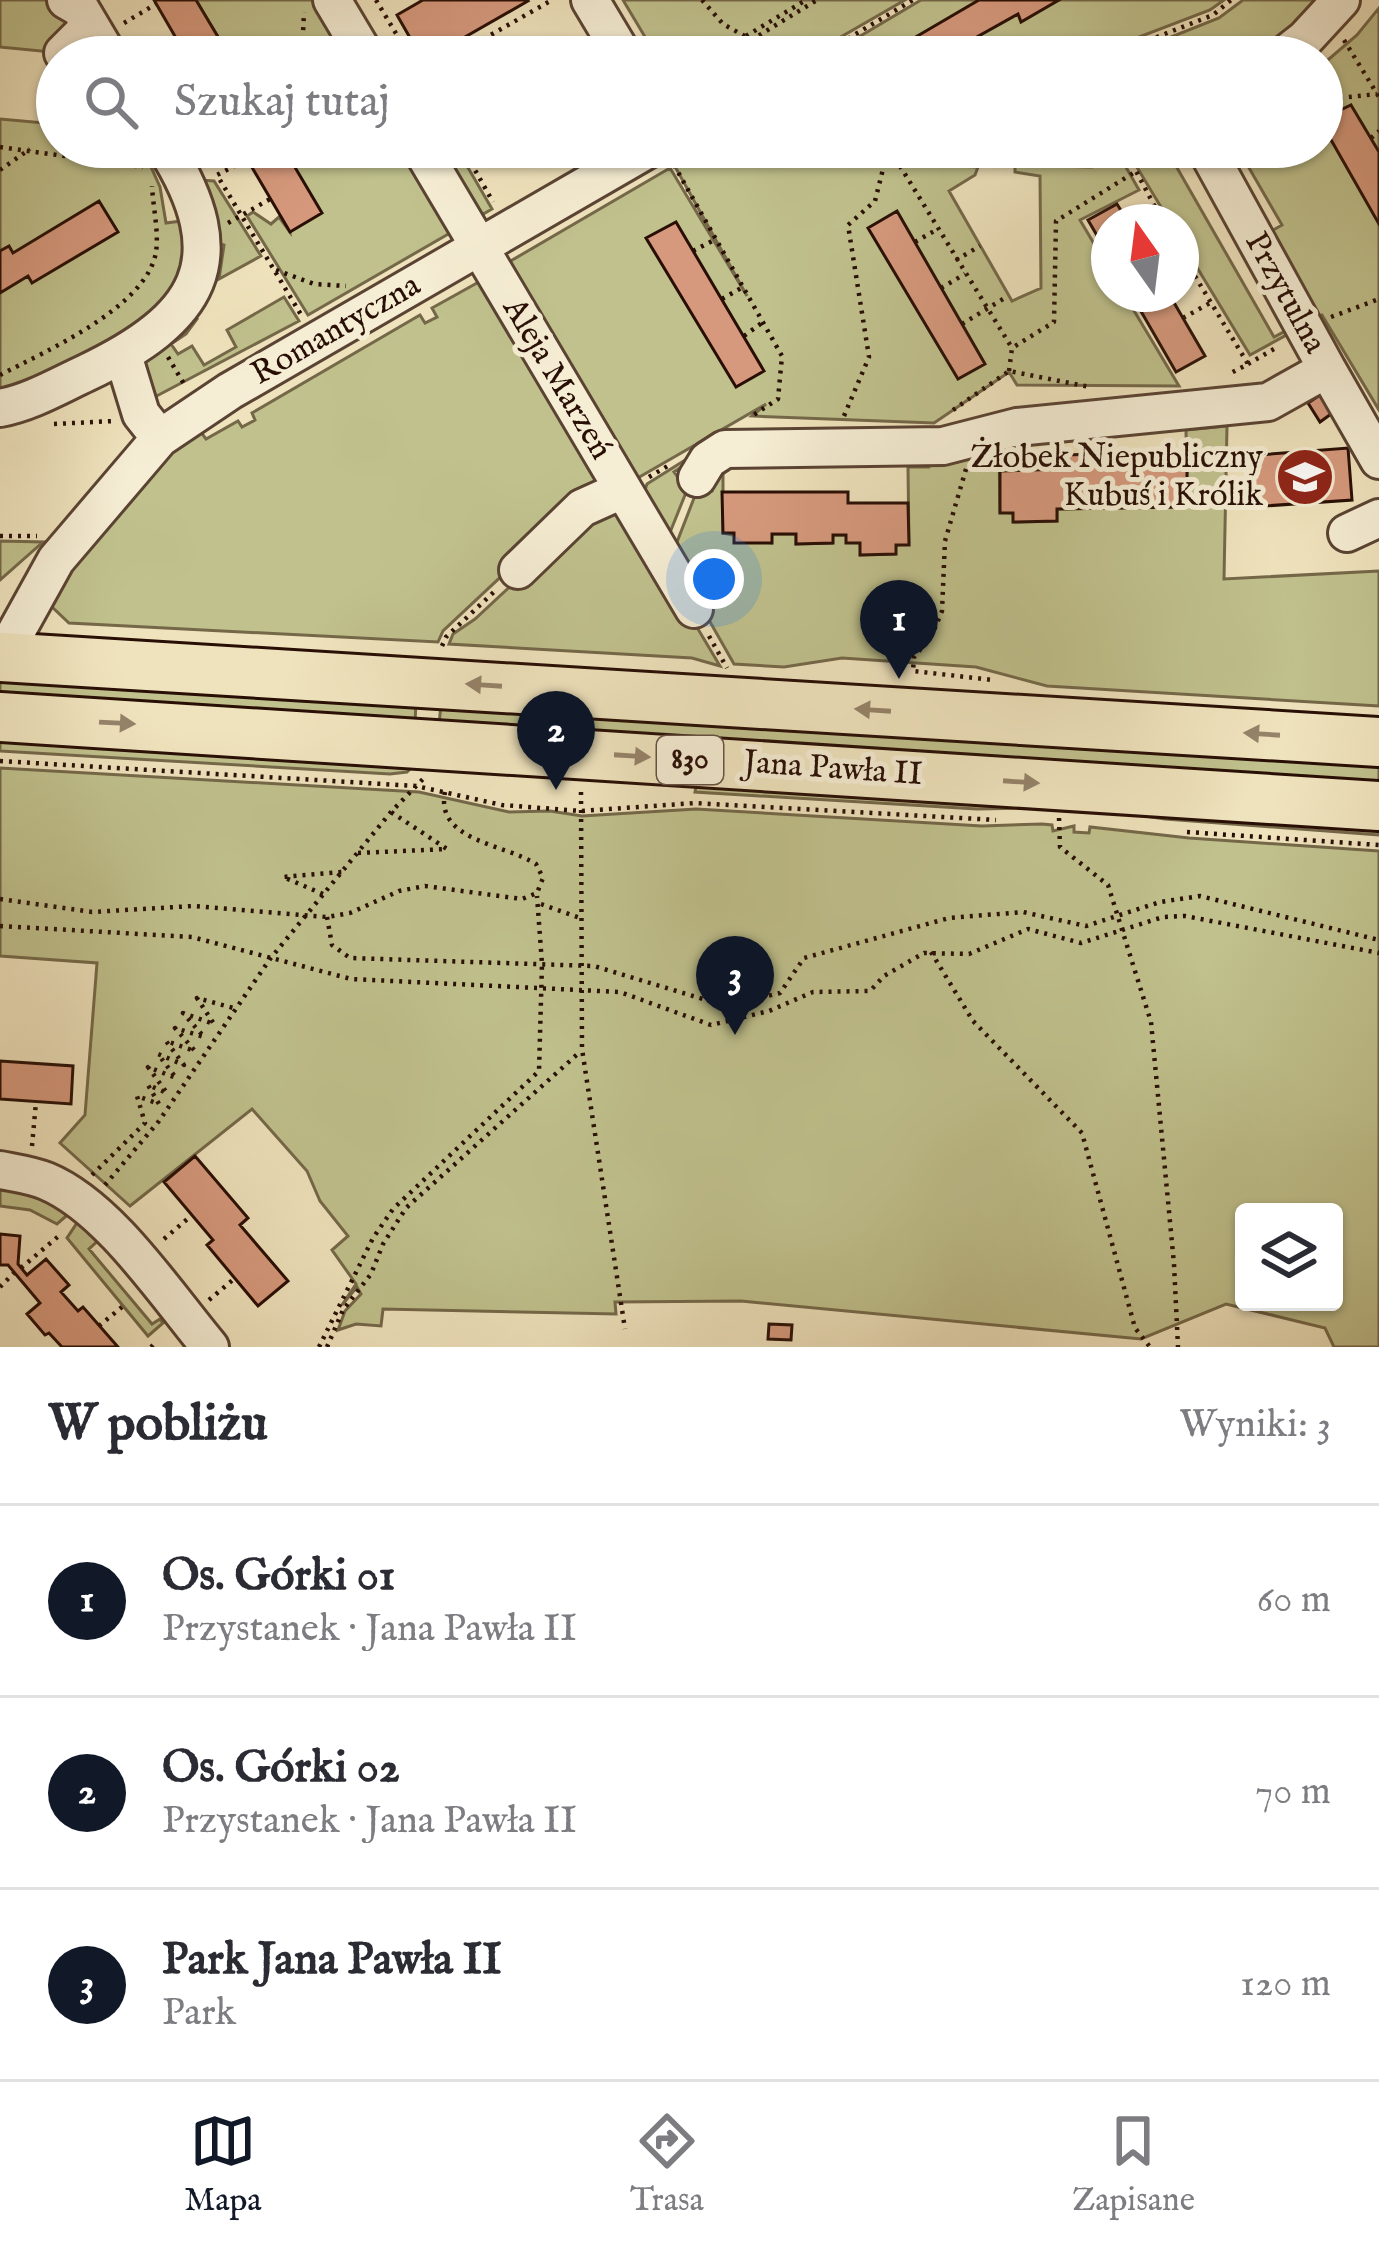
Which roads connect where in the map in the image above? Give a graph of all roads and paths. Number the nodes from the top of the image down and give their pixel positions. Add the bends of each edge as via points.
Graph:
1 (304, 0) edge
2 (332, 0) edge
3 (376, 0) edge
4 (552, 0) edge
5 (590, 0) edge
6 (702, 0) edge
7 (781, 0) edge
8 (806, 0) edge
9 (818, 0) edge
10 (913, 0) edge
11 (1231, 0) edge
12 (156, 4) dead end
13 (788, 11) junction
14 (1341, 17) edge
15 (97, 27) edge
16 (303, 36) edge
17 (354, 36) edge
18 (397, 36) edge
19 (489, 36) edge
20 (611, 36) edge
21 (746, 36) edge
22 (753, 36) edge
23 (754, 36) edge
24 (852, 36) edge
25 (1161, 36) edge
26 (1310, 36) edge
27 (1378, 96) edge
28 (1343, 98) edge
29 (1379, 131) edge
30 (1371, 139) dead end
31 (0, 147) edge
32 (30, 149) junction
33 (36, 150) edge
34 (151, 168) edge
35 (176, 168) edge
36 (196, 168) edge
37 (233, 168) edge
38 (432, 168) edge
39 (473, 168) edge
40 (637, 168) edge
41 (671, 168) edge
42 (883, 168) edge
43 (901, 168) edge
44 (1133, 168) edge
45 (1217, 168) edge
46 (0, 170) edge
47 (1135, 172) junction
48 (217, 176) junction
49 (270, 199) dead end
50 (1151, 204) edge
51 (497, 210) dead end
52 (241, 216) junction
53 (938, 229) junction
54 (203, 236) junction
55 (716, 238) junction
56 (915, 242) dead end
57 (980, 246) dead end
58 (479, 248) junction
59 (693, 251) dead end
60 (956, 260) junction
61 (272, 268) junction
62 (965, 274) junction
63 (1199, 284) edge
64 (365, 286) dead end
65 (743, 287) junction
66 (941, 288) dead end
67 (1008, 296) dead end
68 (722, 299) dead end
69 (1379, 299) edge
70 (1210, 303) junction
71 (986, 309) junction
72 (1344, 310) dead end
73 (1183, 318) dead end
74 (305, 321) dead end
75 (763, 322) junction
76 (962, 324) dead end
77 (744, 336) dead end
78 (1012, 348) junction
79 (123, 355) junction
80 (1327, 369) junction
81 (1010, 371) junction
82 (1229, 374) dead end
83 (0, 375) edge
84 (1108, 391) dead end
85 (0, 408) edge
86 (752, 416) junction
87 (774, 417) dead end
88 (842, 419) dead end
89 (47, 424) dead end
90 (739, 424) dead end
91 (144, 429) junction
92 (976, 429) junction
93 (1379, 460) edge
94 (692, 467) joint
95 (622, 490) junction
96 (0, 536) edge
97 (47, 548) junction
98 (518, 570) joint
99 (0, 604) edge
100 (694, 609) joint
101 (440, 651) dead end
102 (1, 658) edge
103 (730, 673) dead end
104 (971, 676) dead end
105 (0, 716) edge
106 (1379, 742) edge
107 (0, 760) edge
108 (423, 779) dead end
109 (416, 786) junction
110 (445, 792) junction
111 (581, 792) dead end
112 (1379, 806) edge
113 (581, 811) junction
114 (391, 812) junction
115 (1059, 816) junction
116 (1042, 819) dead end
117 (1001, 820) dead end
118 (1078, 821) dead end
119 (1176, 831) dead end
120 (1379, 845) edge
121 (358, 853) junction
122 (342, 872) junction
123 (323, 894) junction
124 (534, 896) junction
125 (0, 899) edge
126 (539, 904) junction
127 (307, 915) junction
128 (1119, 916) junction
129 (327, 917) junction
130 (580, 918) junction
131 (0, 926) edge
132 (1123, 930) junction
133 (1379, 940) edge
134 (931, 952) junction
135 (1379, 953) edge
136 (271, 959) junction
137 (542, 964) junction
138 (580, 966) junction
139 (542, 988) junction
140 (580, 990) junction
141 (237, 1009) junction
142 (582, 1049) junction
143 (36, 1102) dead end
144 (16, 1161) edge
145 (192, 1215) dead end
146 (61, 1234) dead end
147 (155, 1247) dead end
148 (21, 1268) dead end
149 (14, 1274) dead end
150 (235, 1278) dead end
151 (0, 1287) edge
152 (204, 1304) dead end
153 (122, 1307) dead end
154 (99, 1326) dead end
155 (625, 1329) dead end
156 (210, 1347) edge
157 (323, 1347) edge
158 (1150, 1347) edge
159 (1178, 1347) edge

1 - 16 path
2 - 17 street
3 - 18 path
4 - 19 path
5 - 20 street
6 - 21 path
7 - 13 path
8 - 13 path
9 - 23 path
10 - 24 path
11 - 25 path via 1213,16
12 - 15 path
13 - 22 path
14 - 26 street
14 - 27 path
27 - 28 path
29 - 30 path
31 - 32 path
32 - 33 path
32 - 46 path
34 - 83 path via 156,252 142,287
35 - 54 street
36 - 48 path
37 - 48 path
38 - 58 street, Aleja Marzeń
39 - 51 path
40 - 58 street, Romantyczna
41 - 55 path
42 - 88 path via 875,201 848,225 869,357
43 - 53 path
44 - 47 path
45 - 80 street, Przytulna
47 - 50 path
47 - 78 path via 1056,220 1054,322
48 - 52 path
49 - 52 path
52 - 54 path
52 - 61 path
53 - 56 path
53 - 60 path
54 - 79 street via 190,295 155,335
55 - 59 path
55 - 65 path
57 - 60 path
58 - 91 street, Romantyczna via 230,391
58 - 95 street, Aleja Marzeń
60 - 62 path
61 - 64 path via 314,284
61 - 74 path
62 - 66 path
62 - 71 path
63 - 70 path
65 - 68 path
65 - 75 path
67 - 71 path
69 - 72 path
70 - 73 path
70 - 82 path via 1248,364
71 - 76 path
71 - 78 path
75 - 77 path
75 - 86 path via 782,356 778,399
78 - 81 path
79 - 85 street
79 - 91 street
80 - 92 street, Przytulna via 1268,402
80 - 93 street
81 - 84 path
81 - 92 path
86 - 87 path
86 - 90 path
89 - 91 path
91 - 97 street, Romantyczna
92 - 94 street, Przytulna via 943,446 725,449
92 - 104 path via 945,541 942,611 913,671
94 - 95 path
95 - 98 street via 582,508
95 - 100 street, Aleja Marzeń
96 - 97 path
97 - 99 street, Romantyczna
97 - 102 street, Romantyczna
98 - 101 path
100 - 103 path
106 -> 102 main road, Jana Pawła II / 830
105 -> 112 main road, Jana Pawła II / 830
107 - 109 path
108 - 109 path
109 - 110 path
109 - 114 path
110 - 113 path
110 - 124 path via 451,825 536,864 543,878
111 - 113 path
113 - 117 path via 695,803
113 - 130 path
114 - 121 path
114 - 121 path via 447,849
115 - 116 path
115 - 118 path
115 - 128 path via 1060,847 1108,885
119 - 120 path
121 - 122 path
122 - 123 path
122 - 123 path via 283,878
123 - 127 path
124 - 126 path
124 - 129 path via 425,886
125 - 127 path via 92,912 193,906
126 - 130 path
126 - 137 path
127 - 129 path
127 - 136 path
128 - 132 path
128 - 133 path via 1200,896
128 - 138 path via 1080,926 1023,912 950,918 804,958 780,993 726,1006
129 - 137 path via 332,945 350,958
130 - 138 path
131 - 136 path via 192,937
132 - 134 path via 1082,943 1028,929 969,954
132 - 135 path via 1185,916
132 - 159 path via 1154,1042
134 - 140 path via 870,991 813,992 711,1025 620,992
134 - 158 path via 973,1022 1082,1133 1135,1328
136 - 139 path via 351,980
136 - 141 path
137 - 138 path
137 - 139 path
138 - 140 path
139 - 140 path
139 - 157 path via 539,1070 393,1209
140 - 142 path
141 - 141 path via 102,1188 88,1179 145,1123 137,1096 159,1104 148,1085 167,1093 148,1067 176,1078 158,1054 184,1065 166,1041 195,1051 176,1028 204,1037 183,1012 214,1024 197,998
142 - 155 path
142 - 157 path via 406,1208
143 - 144 path
144 - 156 street via 110,1228
145 - 147 path
146 - 148 path
149 - 151 path
150 - 152 path
153 - 154 path

